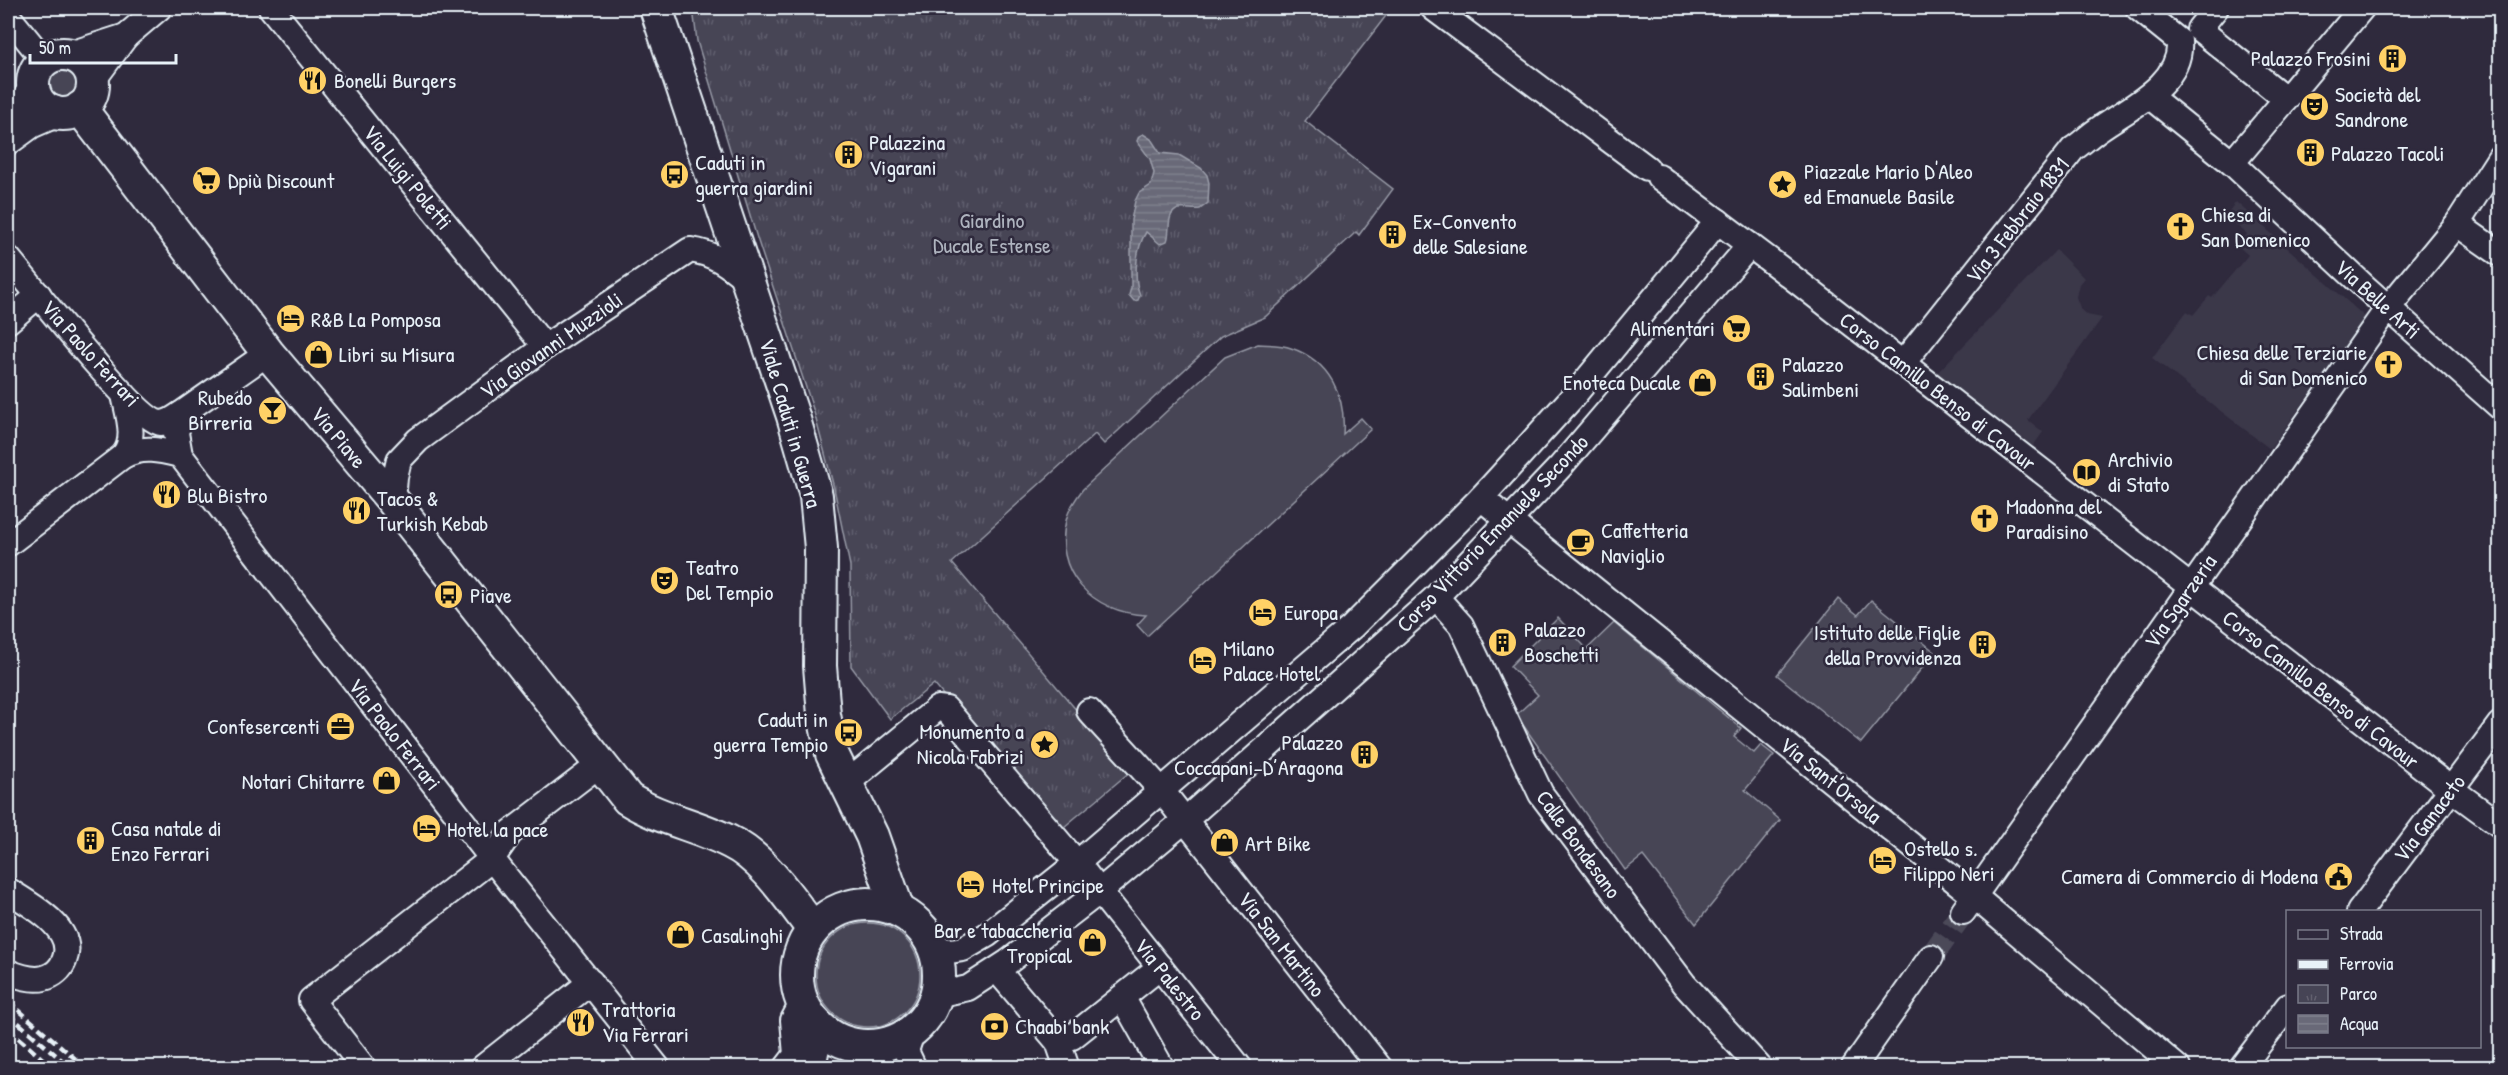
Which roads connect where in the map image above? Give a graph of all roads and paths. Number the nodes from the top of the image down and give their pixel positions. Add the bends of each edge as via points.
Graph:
1 (159, 8) edge
2 (271, 8) edge
3 (656, 8) edge
4 (667, 8) edge
5 (1433, 8) edge
6 (2138, 8) edge
7 (2216, 8) edge
8 (2362, 8) edge
9 (8, 16) edge
10 (2189, 35) junction
11 (126, 36) junction
12 (48, 67) junction
13 (676, 67) junction
14 (2149, 96) junction
15 (2286, 99) junction
16 (75, 101) junction
17 (8, 118) edge
18 (8, 138) edge
19 (2500, 157) edge
20 (2232, 163) junction
21 (1718, 221) junction
22 (2457, 224) junction
23 (1750, 245) junction
24 (2500, 254) edge
25 (8, 258) edge
26 (746, 279) junction
27 (39, 295) junction
28 (2388, 308) junction
29 (8, 321) edge
30 (545, 347) junction
31 (268, 353) junction
32 (1903, 363) junction
33 (124, 395) junction
34 (2500, 407) edge
35 (182, 414) junction
36 (180, 455) junction
37 (123, 456) junction
38 (1481, 498) junction
39 (393, 501) junction
40 (1510, 521) junction
41 (8, 544) edge
42 (2189, 588) junction
43 (1436, 597) junction
44 (1089, 711) dead end
45 (2500, 724) edge
46 (599, 765) junction
47 (847, 783) junction
48 (2451, 789) junction
49 (1162, 791) junction
50 (1184, 820) junction
51 (2500, 825) edge
52 (492, 859) junction
53 (1077, 863) junction
54 (8, 890) edge
55 (1100, 891) junction
56 (1969, 904) junction
57 (898, 910) junction
58 (2360, 910) edge
59 (813, 929) junction
60 (934, 948) junction
61 (1931, 957) tunnel mouth
62 (1160, 967) junction
63 (997, 970) junction
64 (8, 972) edge
65 (591, 982) junction
66 (936, 995) junction
67 (1122, 997) junction
68 (2286, 1009) edge
69 (809, 1014) junction
70 (913, 1030) junction
71 (1058, 1042) junction
72 (854, 1056) edge
73 (1376, 1066) edge
74 (363, 1068) edge
75 (482, 1068) edge
76 (658, 1068) edge
77 (786, 1068) edge
78 (810, 1068) edge
79 (914, 1068) edge
80 (1067, 1068) edge
81 (1162, 1068) edge
82 (1240, 1068) edge
83 (1760, 1068) edge
84 (1853, 1068) edge
85 (2178, 1068) edge
86 (2241, 1068) edge

1 - 11 street
2 - 30 street, Via Luigi Poletti
3 - 13 main road
4 - 13 street, Viale Caduti in Guerra
5 - 21 street, Corso Camillo Benso di Cavour
6 - 10 street
7 - 10 street
8 - 15 street
9 - 12 street
10 - 14 street, Via 3 Febbraio 1831 via 2172,69
10 - 15 street
11 - 12 street
11 - 16 street
12 - 16 main road via 39,102
12 - 16 main road via 75,57 87,67
12 - 17 street
13 - 26 main road, Viale Caduti in Guerra
14 - 20 street, Via Belle Arti
14 - 32 street, Via 3 Febbraio 1831 via 2073,149
15 - 20 street
16 - 18 main road via 30,122
16 - 31 main road, Via Piave
19 - 22 street, Via Sgarzeria
20 - 28 street, Via Belle Arti
21 - 23 street, Corso Camillo Benso di Cavour
21 - 38 street, Corso Vittorio Emanuele Secondo via 1570,400
22 - 24 street
22 - 28 street, Via Sgarzeria
23 - 32 street, Corso Camillo Benso di Cavour
23 - 40 street, Corso Vittorio Emanuele Secondo
25 - 27 street, Via Paolo Ferrari
26 - 30 street, Via Giovanni Muzzioli via 716,257 690,250
26 - 47 main road, Viale Caduti in Guerra via 794,416 816,496 821,548 820,666 824,715 832,754
27 - 29 street
27 - 33 street, Via Paolo Ferrari
28 - 34 street, Via Belle Arti
28 - 42 street, Via Sgarzeria
30 - 39 street, Via Giovanni Muzzioli via 418,440 399,460
31 - 35 street
31 - 39 main road, Via Piave
32 - 42 street, Corso Camillo Benso di Cavour
33 - 35 street, Via Paolo Ferrari via 160,423
33 - 37 street via 130,440
35 - 36 street via 176,433
36 - 37 street via 149,449
36 - 52 street, Via Paolo Ferrari
37 - 41 street
38 - 40 street, Via Sant'Orsola
38 - 49 street, Corso Vittorio Emanuele Secondo via 1352,627
39 - 46 main road, Via Piave
40 - 43 street, Corso Vittorio Emanuele Secondo
40 - 56 street, Via Sant'Orsola
42 - 48 street, Corso Camillo Benso di Cavour
42 - 56 street, Via Sgarzeria
43 - 50 street, Corso Vittorio Emanuele Secondo
43 - 83 street, Calle Bondesano via 1461,625 1540,794 1677,976
44 - 49 street
45 - 48 street, Via Ganaceto
46 - 52 street via 510,833
46 - 59 main road, Via Piave via 628,799 645,809 732,842 762,866
47 - 53 street via 938,708 945,709
47 - 57 main road, Viale Caduti in Guerra via 872,836
48 - 51 street, Corso Camillo Benso di Cavour
48 - 58 street, Via Ganaceto
49 - 50 street
49 - 53 street, Corso Vittorio Emanuele Secondo
50 - 55 street, Corso Vittorio Emanuele Secondo
50 - 73 street, Via San Martino
52 - 65 street, Via Paolo Ferrari
52 - 74 street via 311,1000
53 - 55 street
53 - 60 street, Corso Vittorio Emanuele Secondo via 974,944 950,951
54 - 64 street via 62,933 67,949 57,972 44,978
55 - 62 street, Via Palestro
55 - 63 street, Corso Vittorio Emanuele Secondo
56 - 85 street, Via Sant'Orsola
57 - 59 main road via 874,904 855,905 831,914
57 - 60 main road via 921,928
59 - 69 main road via 798,960 798,989
60 - 66 main road via 939,969
61 - 84 street
62 - 67 street
62 - 82 street, Via Palestro
63 - 66 street, Corso Vittorio Emanuele Secondo via 968,988
63 - 71 street
65 - 75 street
65 - 76 street, Via Paolo Ferrari
66 - 70 main road via 930,1010
67 - 71 street via 1071,1037
67 - 81 street
68 - 86 street
69 - 72 main road
69 - 77 street via 793,1020 796,1055
69 - 78 main road
70 - 72 main road
70 - 79 street via 906,1051
71 - 80 street

